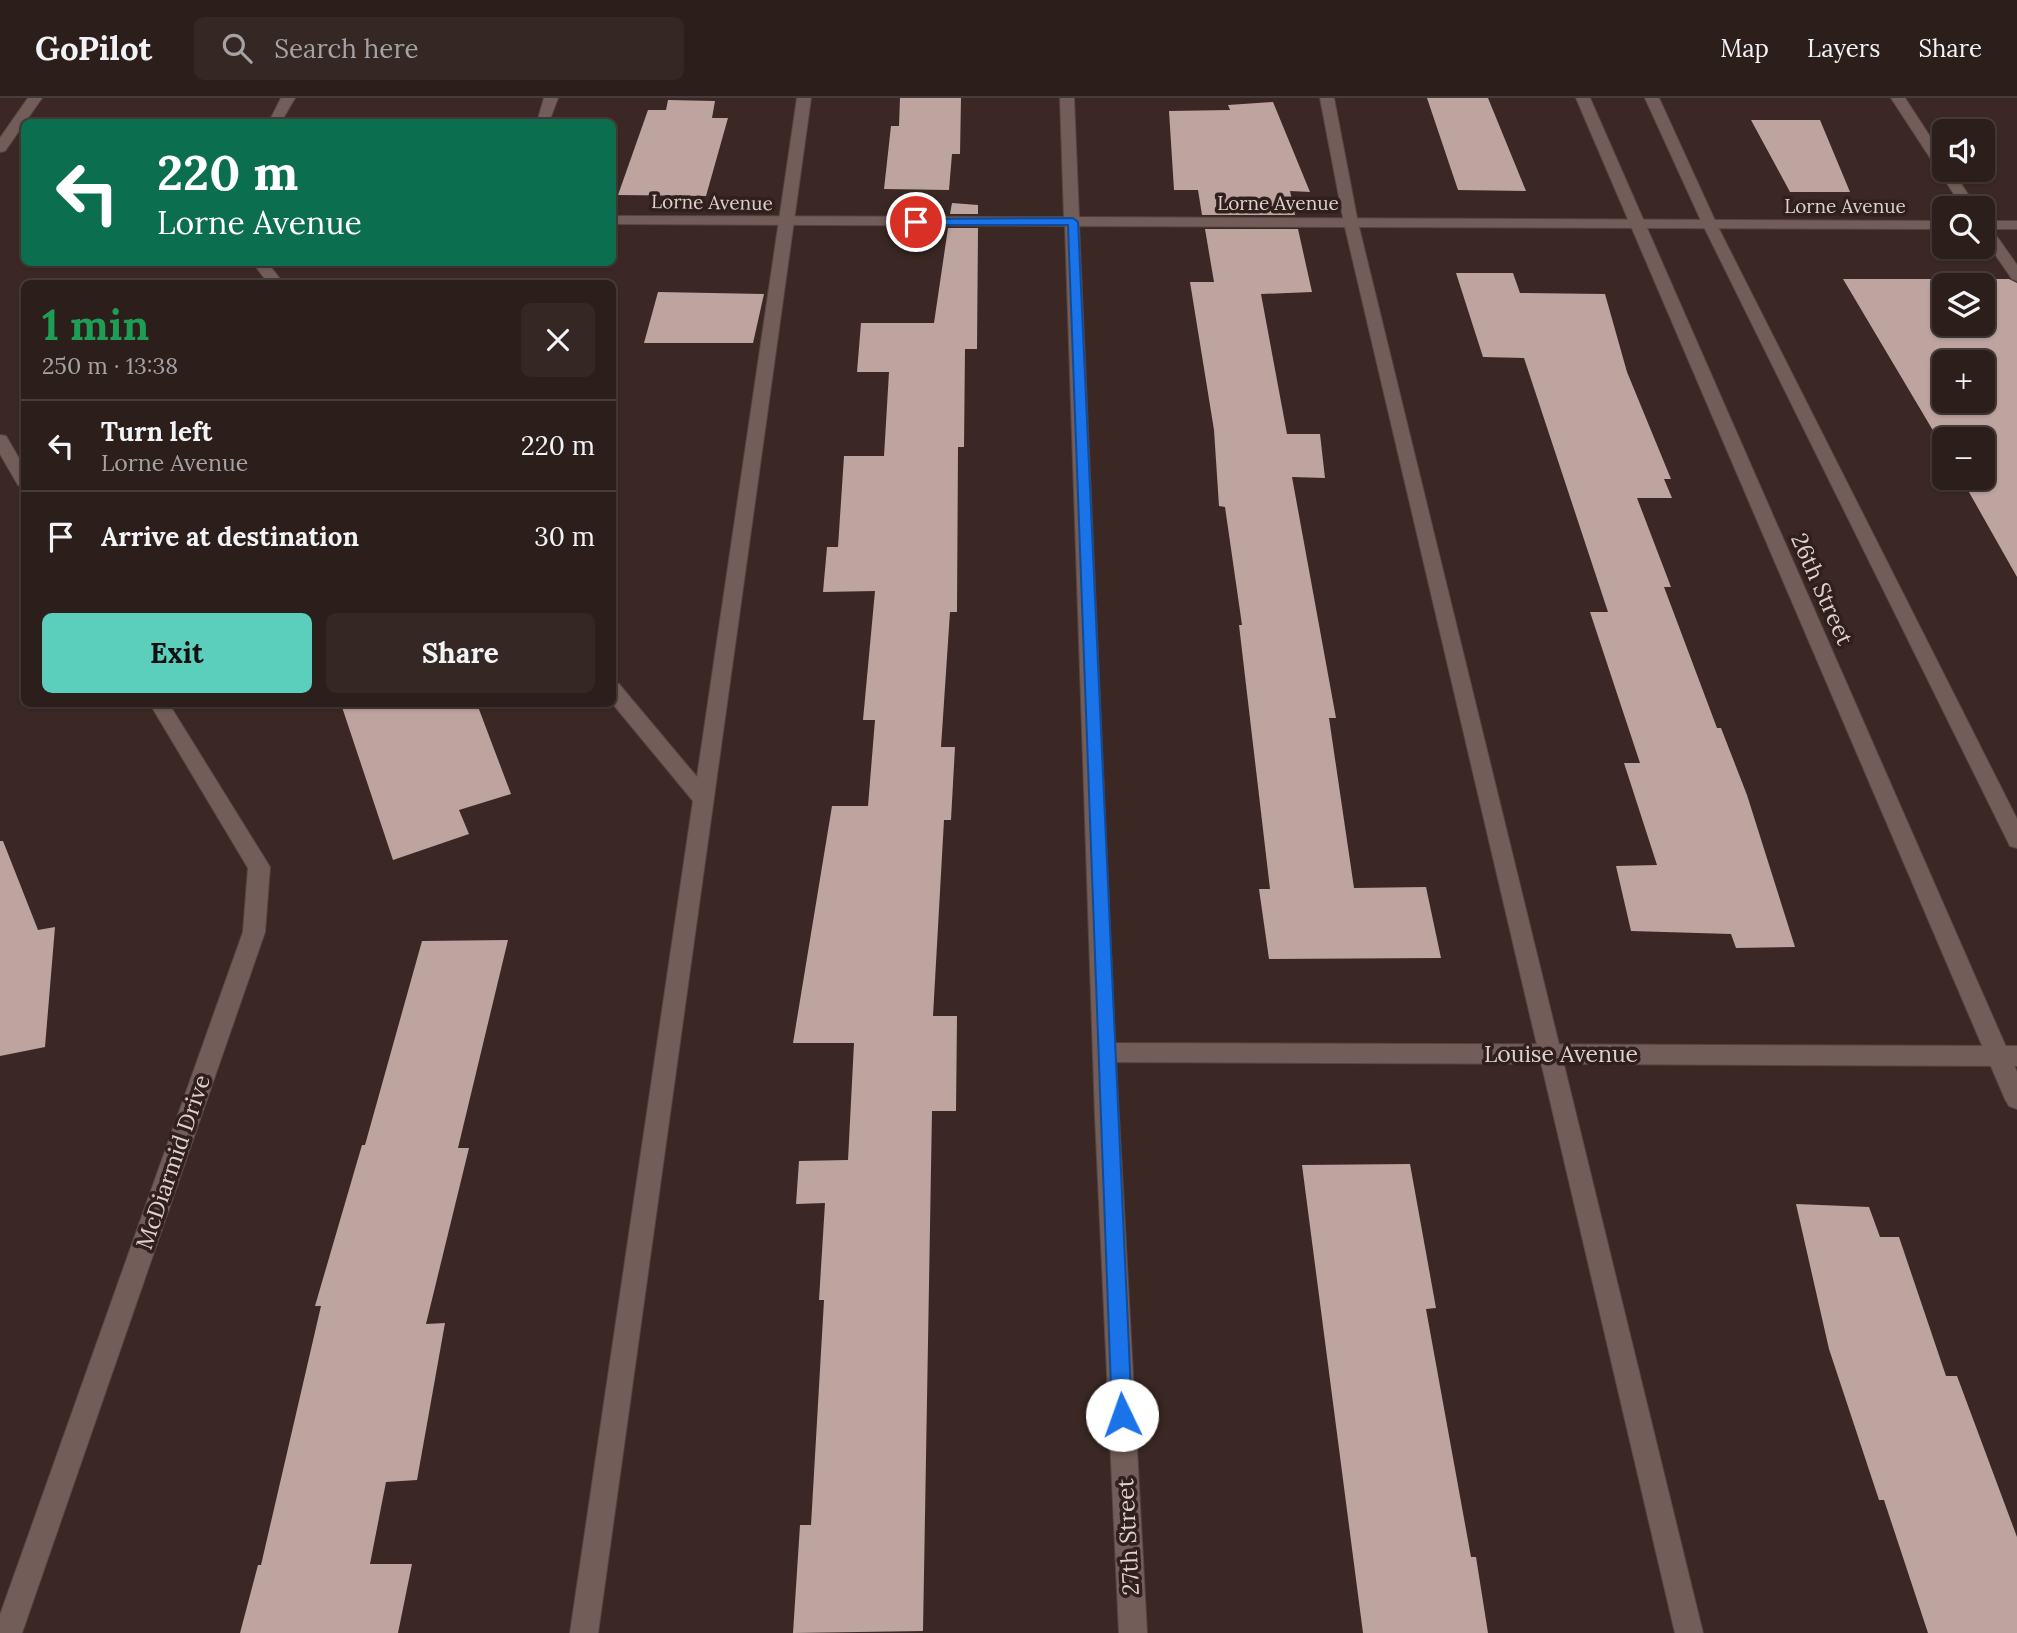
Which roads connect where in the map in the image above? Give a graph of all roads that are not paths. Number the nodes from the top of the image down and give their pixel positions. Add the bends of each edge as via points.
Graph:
1 (35, 98) edge
2 (288, 98) edge
3 (551, 98) edge
4 (804, 98) edge
5 (1067, 98) edge
6 (1326, 98) edge
7 (1583, 98) edge
8 (1653, 98) edge
9 (1898, 98) edge
10 (277, 119) edge
11 (544, 119) edge
12 (0, 148) edge
13 (1932, 149) edge
14 (616, 220) edge
15 (785, 222) junction
16 (1073, 222) junction
17 (1352, 223) junction
18 (1637, 225) junction
19 (1710, 225) junction
20 (1932, 225) edge
21 (2017, 225) edge
22 (1995, 226) edge
23 (1995, 244) edge
24 (262, 266) edge
25 (2017, 276) edge
26 (274, 280) edge
27 (0, 440) edge
28 (21, 476) edge
29 (616, 694) edge
30 (161, 707) edge
31 (705, 800) junction
32 (2017, 840) edge
33 (1105, 1052) junction
34 (1551, 1054) junction
35 (2008, 1056) edge
36 (2017, 1099) edge
37 (8, 1633) edge
38 (584, 1633) edge
39 (1133, 1633) edge
40 (1689, 1633) edge

1 - 12 street
2 - 10 street
3 - 11 street
4 - 15 street
5 - 16 street, 27th Street
6 - 17 street
7 - 18 street, 26th Street
8 - 19 street
9 - 13 street
14 - 15 street, Lorne Avenue
15 - 16 street, Lorne Avenue
15 - 31 street
16 - 17 street, Lorne Avenue
16 - 33 street, 27th Street
17 - 18 street, Lorne Avenue
17 - 34 street
18 - 19 street, Lorne Avenue
18 - 35 street, 26th Street
19 - 20 street, Lorne Avenue
19 - 32 street
21 - 22 street
23 - 25 street
24 - 26 street
27 - 28 street
29 - 31 street
30 - 37 street, McDiarmid Drive via 259,867 254,932
31 - 38 street
33 - 34 street, Louise Avenue
33 - 39 street, 27th Street
34 - 35 street, Louise Avenue
34 - 40 street
35 - 36 street, 26th Street

